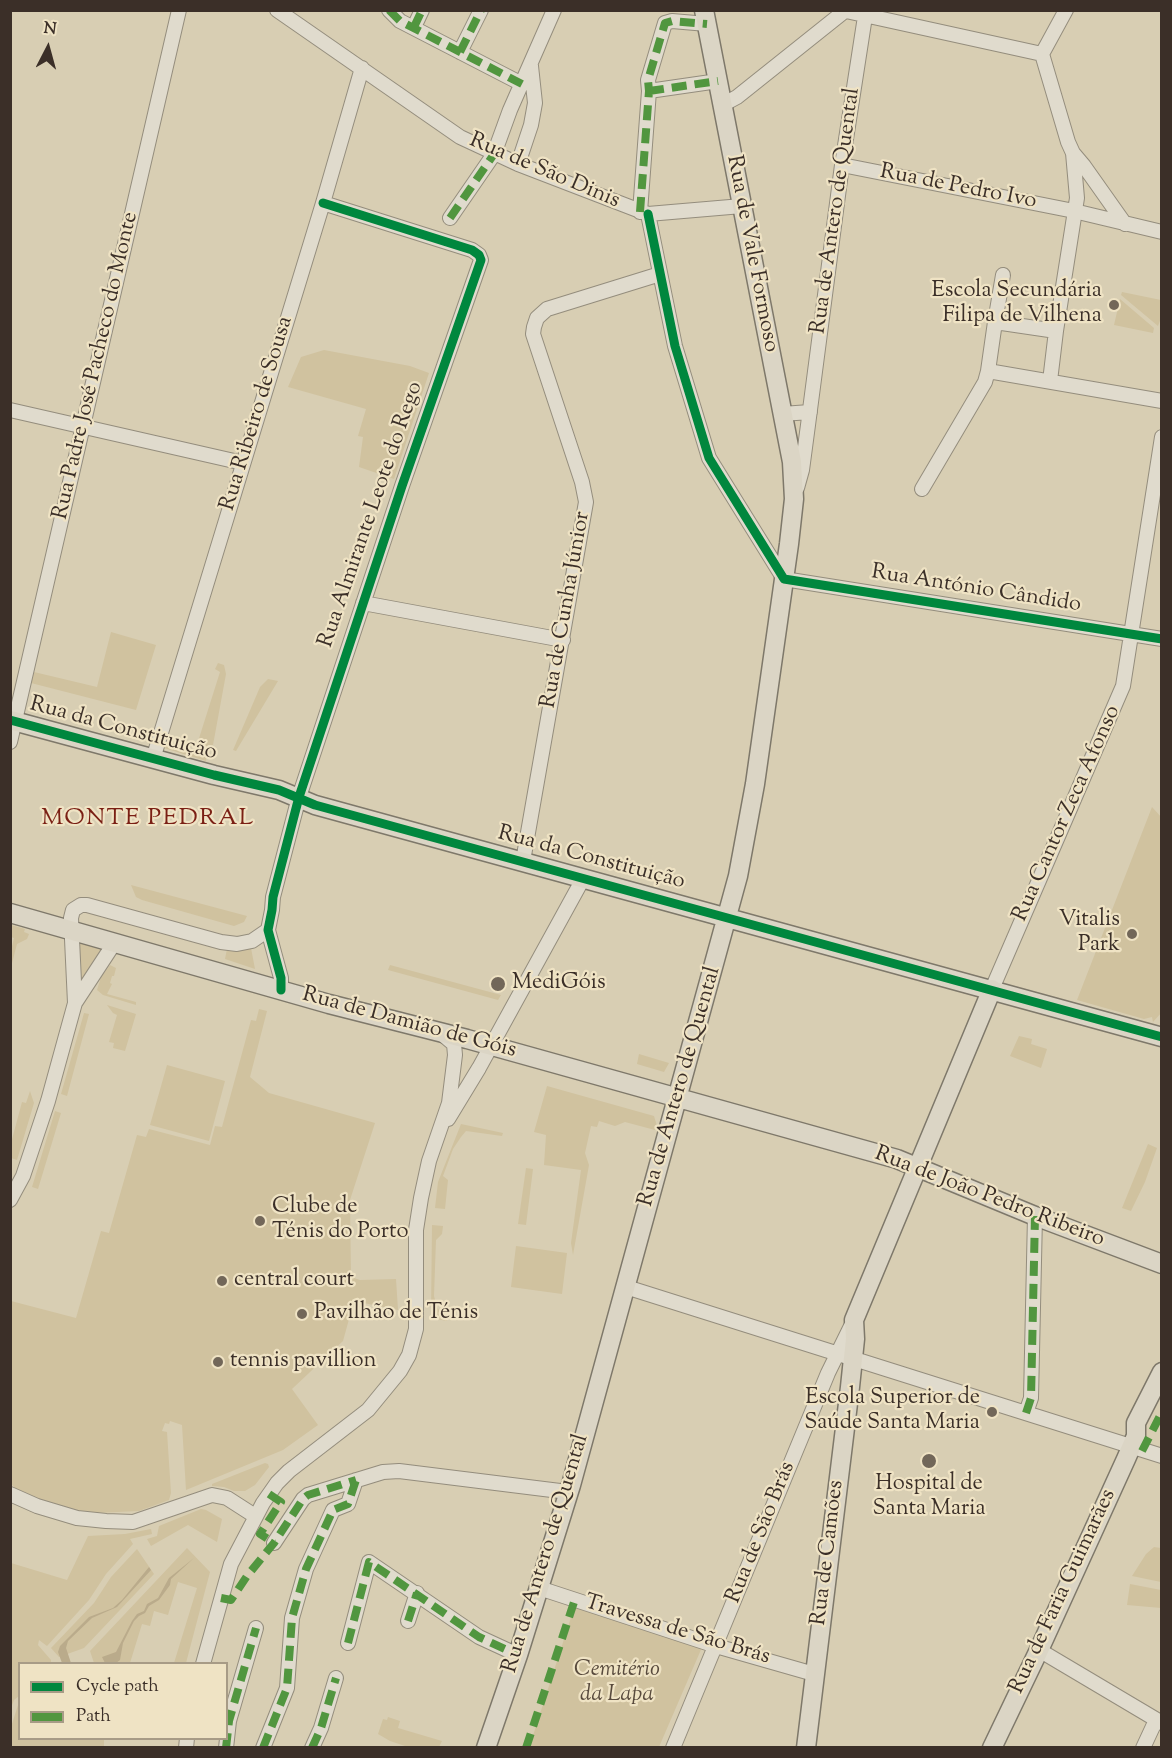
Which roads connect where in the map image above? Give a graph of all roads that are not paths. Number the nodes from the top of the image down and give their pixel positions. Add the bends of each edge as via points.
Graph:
1 (178, 10) edge
2 (277, 10) edge
3 (388, 10) edge
4 (422, 10) edge
5 (481, 10) edge
6 (554, 10) edge
7 (1066, 10) edge
8 (846, 11) edge
9 (866, 13) edge
10 (705, 17) edge
11 (414, 27) junction
12 (460, 52) junction
13 (1042, 54) junction
14 (531, 64) junction
15 (362, 68) junction
16 (718, 81) junction
17 (522, 84) junction
18 (649, 91) junction
19 (722, 105) junction
20 (1073, 153) junction
21 (494, 154) junction
22 (518, 164) junction
23 (842, 165) junction
24 (323, 203) junction
25 (741, 206) junction
26 (1074, 211) junction
27 (644, 213) junction
28 (450, 218) dead end
29 (1125, 225) junction
30 (1161, 232) edge
31 (660, 274) junction
32 (1003, 275) dead end
33 (995, 322) junction
34 (1056, 331) junction
35 (988, 371) junction
36 (1050, 381) junction
37 (1161, 401) edge
38 (10, 410) edge
39 (810, 412) junction
40 (782, 414) junction
41 (83, 427) junction
42 (1161, 437) edge
43 (243, 463) junction
44 (922, 489) dead end
45 (794, 499) junction
46 (784, 579) junction
47 (363, 603) junction
48 (1131, 634) junction
49 (1161, 639) edge
50 (563, 640) junction
51 (13, 721) edge
52 (10, 742) edge
53 (153, 759) junction
54 (299, 797) junction
55 (523, 861) junction
56 (584, 877) junction
57 (10, 913) edge
58 (728, 917) junction
59 (72, 930) junction
60 (268, 930) junction
61 (115, 942) junction
62 (992, 989) junction
63 (280, 990) junction
64 (75, 1003) junction
65 (441, 1033) junction
66 (1161, 1037) edge
67 (490, 1046) junction
68 (677, 1098) junction
69 (441, 1128) junction
70 (917, 1166) junction
71 (10, 1200) edge
72 (1035, 1216) junction
73 (1161, 1264) edge
74 (626, 1287) junction
75 (845, 1356) junction
76 (1161, 1372) edge
77 (1161, 1393) edge
78 (1026, 1413) junction
79 (1133, 1442) junction
80 (1161, 1456) edge
81 (356, 1480) junction
82 (568, 1492) junction
83 (10, 1494) edge
84 (255, 1516) junction
85 (274, 1543) dead end
86 (539, 1588) junction
87 (417, 1593) junction
88 (408, 1621) dead end
89 (256, 1628) dead end
90 (348, 1643) dead end
91 (716, 1646) junction
92 (1039, 1650) junction
93 (518, 1655) junction
94 (204, 1662) edge
95 (814, 1674) junction
96 (336, 1678) dead end
97 (1159, 1721) edge
98 (228, 1730) edge
99 (263, 1748) edge
100 (312, 1748) edge
101 (486, 1748) edge
102 (673, 1748) edge
103 (806, 1748) edge
104 (992, 1748) edge
105 (1143, 1748) edge

1 - 41 street, Rua Padre José Pacheco do Monte
2 - 15 street, Rua de São Dinis
3 - 11 street
4 - 11 street
5 - 12 street
6 - 14 street
7 - 13 street
8 - 9 street
8 - 19 street
9 - 13 street
9 - 23 street, Rua de Antero de Quental
10 - 16 main road, Rua de Vale Formoso
10 - 18 street via 665,23 648,80
11 - 12 street
12 - 17 street
13 - 20 street
14 - 17 street
14 - 22 street via 535,103
15 - 21 street, Rua de São Dinis via 460,137
15 - 24 street, Rua Ribeiro de Sousa
16 - 18 street
16 - 19 main road, Rua de Vale Formoso
17 - 21 street
18 - 27 street
19 - 25 main road, Rua de Vale Formoso
20 - 26 street via 1077,198
20 - 29 street
21 - 22 street, Rua de São Dinis
21 - 28 street
22 - 27 street, Rua de São Dinis
23 - 26 street, Rua de Pedro Ivo
23 - 39 street, Rua de Antero de Quental
24 - 43 street, Rua Ribeiro de Sousa
24 - 47 street, Rua Almirante Leote do Rego via 472,250 479,255 480,263
25 - 27 street, Rua de São Dinis
25 - 40 main road, Rua de Vale Formoso
26 - 29 street, Rua de Pedro Ivo
26 - 34 street
27 - 31 street
29 - 30 street, Rua de Pedro Ivo
31 - 46 street via 675,346 709,458
31 - 50 street, Rua de Cunha Júnior via 547,309 534,327 586,502
32 - 33 street
33 - 34 street
33 - 35 street
34 - 36 street
35 - 36 street
35 - 44 street
36 - 37 street
38 - 41 street
39 - 40 street
39 - 45 street, Rua de Antero de Quental
40 - 45 main road, Rua de Vale Formoso via 792,462
41 - 43 street
41 - 51 street, Rua Padre José Pacheco do Monte
42 - 48 street, Rua Cantor Zeca Afonso
43 - 53 street, Rua Ribeiro de Sousa
45 - 46 main road, Rua de Antero de Quental
46 - 48 street, Rua António Cândido
46 - 58 main road, Rua de Antero de Quental via 755,784
47 - 50 street
47 - 54 street, Rua Almirante Leote do Rego
48 - 49 street, Rua António Cândido
48 - 62 street, Rua Cantor Zeca Afonso via 1119,698
50 - 55 street, Rua de Cunha Júnior
51 - 52 street, Rua Padre José Pacheco do Monte
51 - 53 main road, Rua da Constituição
53 - 54 main road, Rua da Constituição
54 - 55 main road, Rua da Constituição via 315,805
54 - 60 street, Rua Almirante Leote do Rego
55 - 56 main road, Rua da Constituição
56 - 58 main road, Rua da Constituição
56 - 67 street
57 - 59 main road, Rua de Damião de Góis
58 - 62 main road, Rua da Constituição
58 - 68 main road, Rua de Antero de Quental
59 - 60 street via 72,912 81,905 221,942 246,943
59 - 61 main road, Rua de Damião de Góis
59 - 64 street
60 - 63 street via 281,978
61 - 63 main road, Rua de Damião de Góis
61 - 64 street
62 - 66 main road, Rua da Constituição
62 - 70 main road, Rua de São Brás
63 - 65 main road, Rua de Damião de Góis
64 - 71 street via 41,1123 23,1176
65 - 67 main road, Rua de Damião de Góis
65 - 69 street via 454,1044 455,1055
67 - 68 main road, Rua de Damião de Góis
67 - 69 street
68 - 70 main road, Rua de João Pedro Ribeiro
68 - 74 main road, Rua de Antero de Quental
69 - 84 street via 429,1161 416,1230 416,1329 409,1355 386,1391 368,1410 289,1471
70 - 72 main road, Rua de João Pedro Ribeiro
70 - 75 main road, Rua de São Brás via 854,1320
72 - 73 main road, Rua de João Pedro Ribeiro
72 - 78 street via 1031,1398
74 - 75 street
74 - 82 main road, Rua de Antero de Quental
75 - 78 street
75 - 91 street, Rua de São Brás
75 - 95 main road, Rua de Camões
76 - 79 main road, Rua de Faria Guimarães via 1136,1423
77 - 79 main road, Rua de Faria Guimarães via 1144,1429
78 - 79 street
79 - 80 street
79 - 92 main road, Rua de Faria Guimarães
81 - 82 street via 399,1471
81 - 85 street via 308,1495
81 - 99 street via 348,1504 333,1510 306,1569 292,1618 287,1688
82 - 86 main road, Rua de Antero de Quental
83 - 84 street via 77,1518 106,1521 133,1522 212,1495 227,1498
84 - 94 street via 231,1564
86 - 91 street, Travessa de São Brás
86 - 93 main road, Rua de Antero de Quental
87 - 88 street
87 - 90 street via 369,1562
87 - 93 street via 479,1637
89 - 98 street
91 - 95 street, Travessa de São Brás
91 - 102 street, Rua de São Brás
92 - 97 street
92 - 104 main road, Rua de Faria Guimarães
93 - 101 main road, Rua de Antero de Quental
95 - 103 main road, Rua de Camões
96 - 100 street
97 - 105 street

